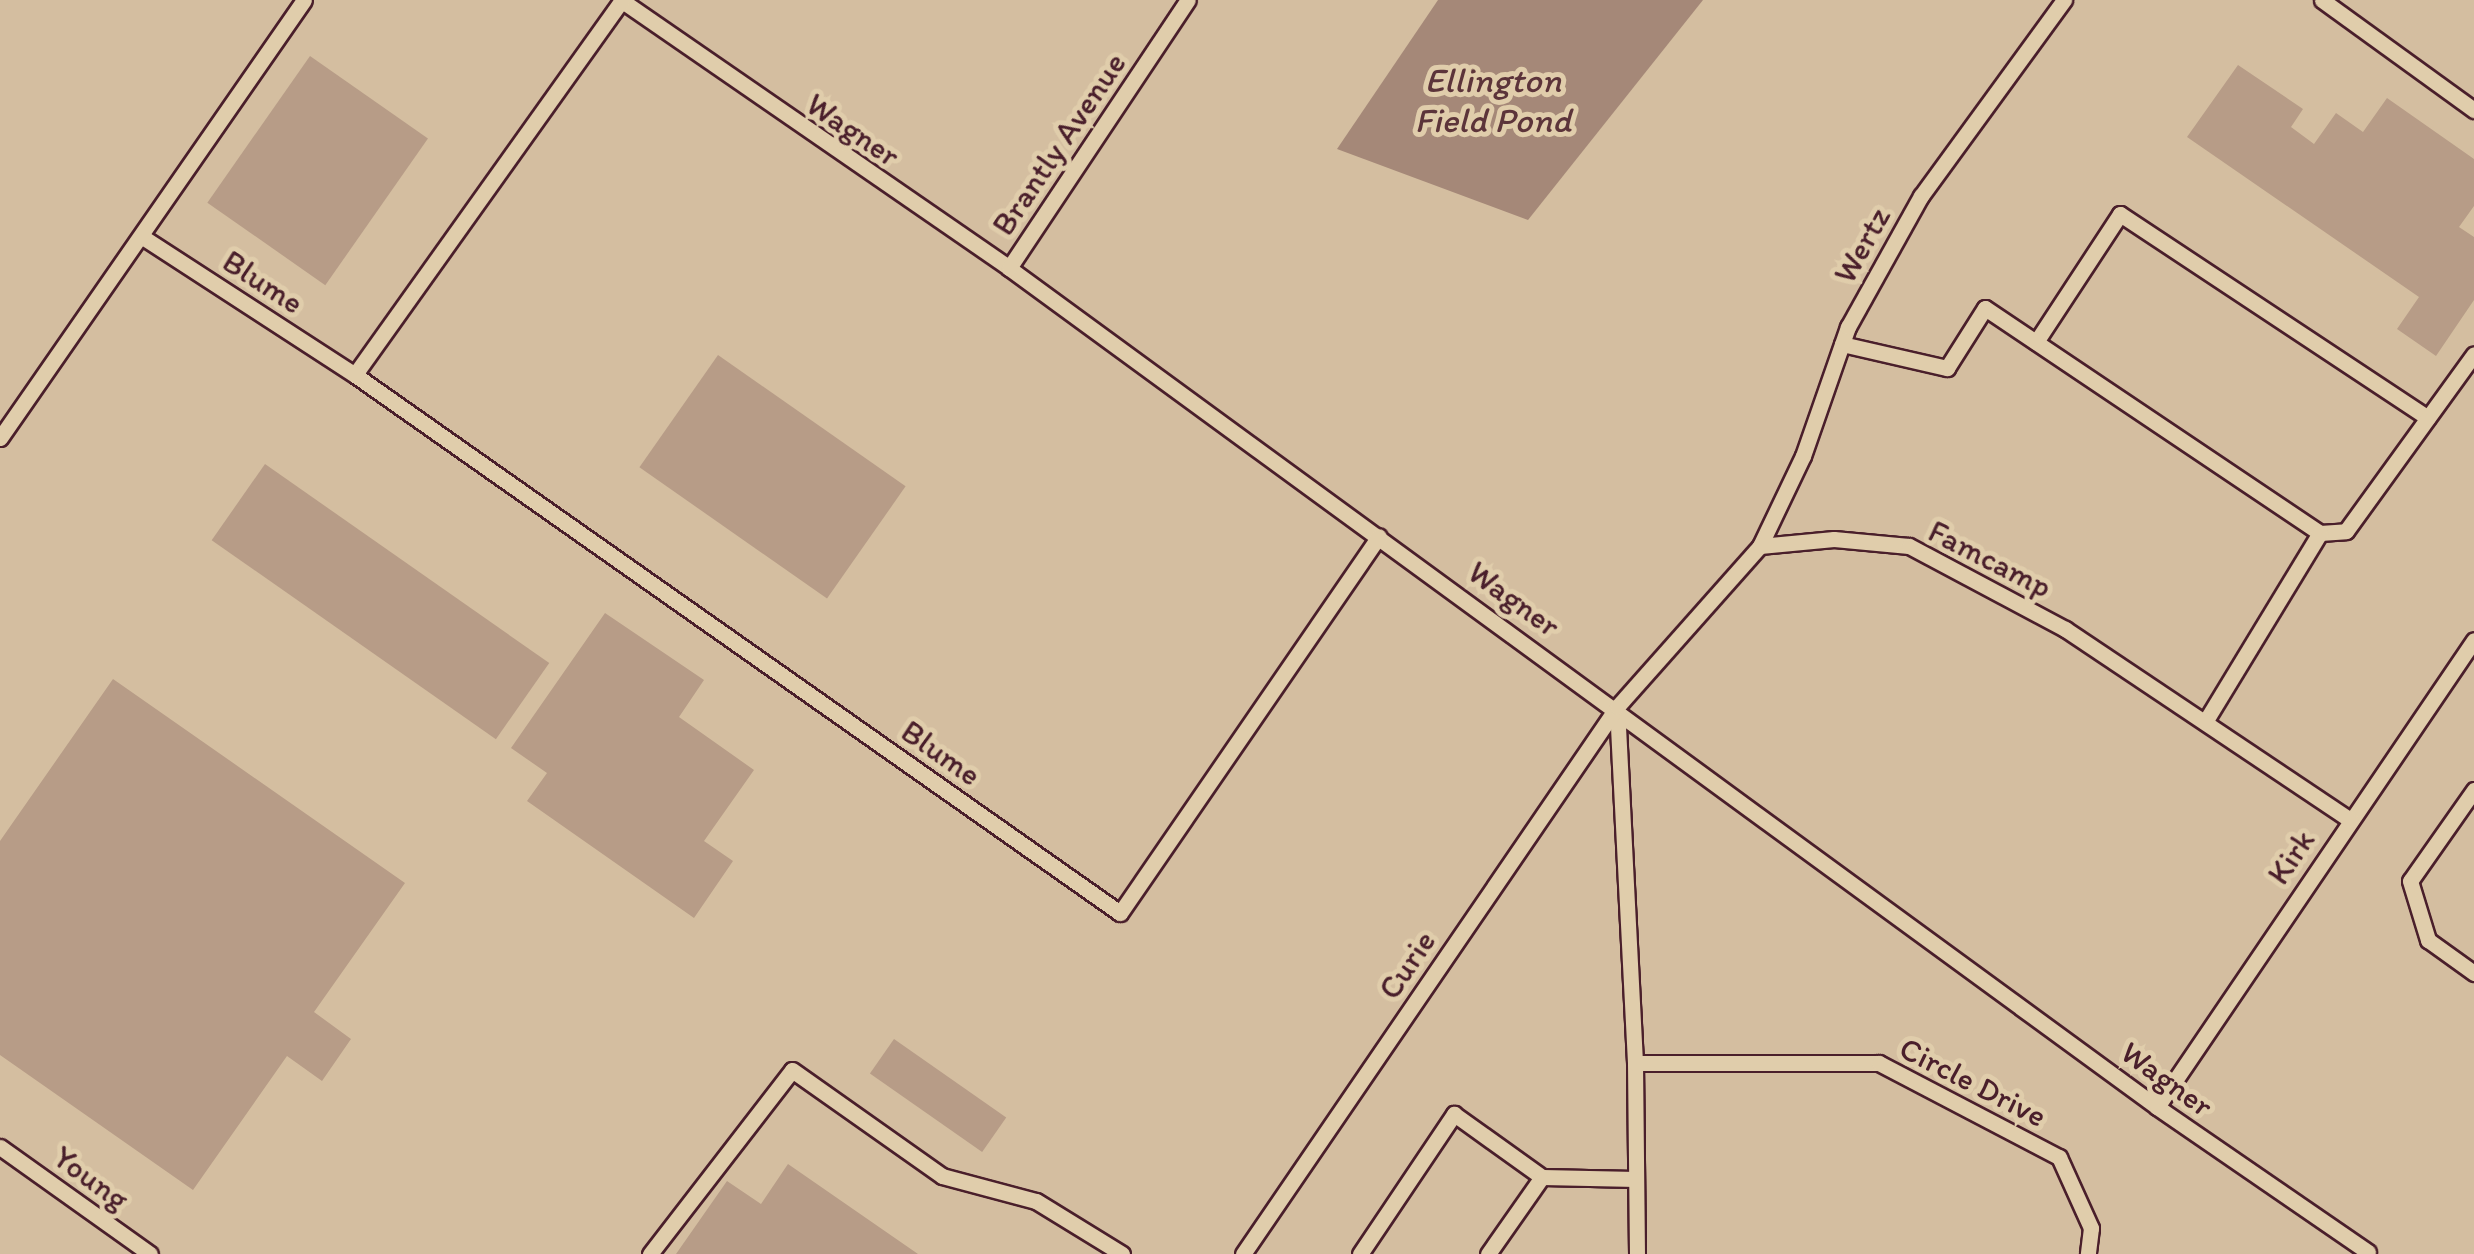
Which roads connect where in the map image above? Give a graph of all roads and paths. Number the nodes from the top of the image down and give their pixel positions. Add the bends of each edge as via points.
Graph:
1 (304, 0) edge
2 (621, 0) edge
3 (1188, 0) edge
4 (2064, 0) edge
5 (2322, 0) edge
6 (2474, 110) edge
7 (141, 236) junction
8 (1009, 268) junction
9 (2036, 342) junction
10 (1842, 344) junction
11 (2474, 354) edge
12 (355, 375) junction
13 (2428, 418) junction
14 (0, 438) edge
15 (2320, 533) junction
16 (1380, 536) junction
17 (1760, 546) junction
18 (2474, 640) edge
19 (1616, 707) junction
20 (2205, 722) junction
21 (2474, 790) edge
22 (2350, 820) junction
23 (2474, 973) edge
24 (1636, 1063) junction
25 (2158, 1107) junction
26 (0, 1146) edge
27 (1542, 1177) junction
28 (1636, 1179) junction
29 (2368, 1252) edge
30 (150, 1254) edge
31 (650, 1254) edge
32 (1122, 1254) edge
33 (1242, 1254) edge
34 (1360, 1254) edge
35 (1488, 1254) edge
36 (1637, 1254) edge
37 (2088, 1254) edge

1 - 7 lane
2 - 8 lane, Wagner
2 - 12 lane
3 - 8 lane, Brantly Avenue
4 - 10 lane, Wertz via 1921,196
5 - 6 lane
7 - 12 lane, Blume
7 - 14 lane
8 - 16 lane, Wagner
9 - 10 lane via 1985,308 1947,368
9 - 13 lane via 2120,214
9 - 15 lane
10 - 17 lane, Wertz via 1803,456
11 - 13 lane
12 - 16 lane, Blume via 1120,913
13 - 15 lane via 2346,530
15 - 20 lane
16 - 19 lane, Wagner
17 - 19 lane
17 - 20 lane, Famcamp via 1834,539 1909,546 2065,628
18 - 22 lane, Kirk
19 - 24 lane
19 - 25 lane, Wagner
19 - 33 lane, Curie
20 - 22 lane, Famcamp
21 - 23 lane via 2410,881 2428,940
22 - 25 lane, Kirk
24 - 28 lane
24 - 37 lane, Circle Drive via 1879,1063 2059,1157 2091,1228
25 - 29 lane, Wagner
26 - 30 lane, Young
27 - 28 lane
27 - 34 lane via 1454,1114
27 - 35 lane
28 - 36 lane
31 - 32 lane via 792,1070 942,1176 1036,1201

